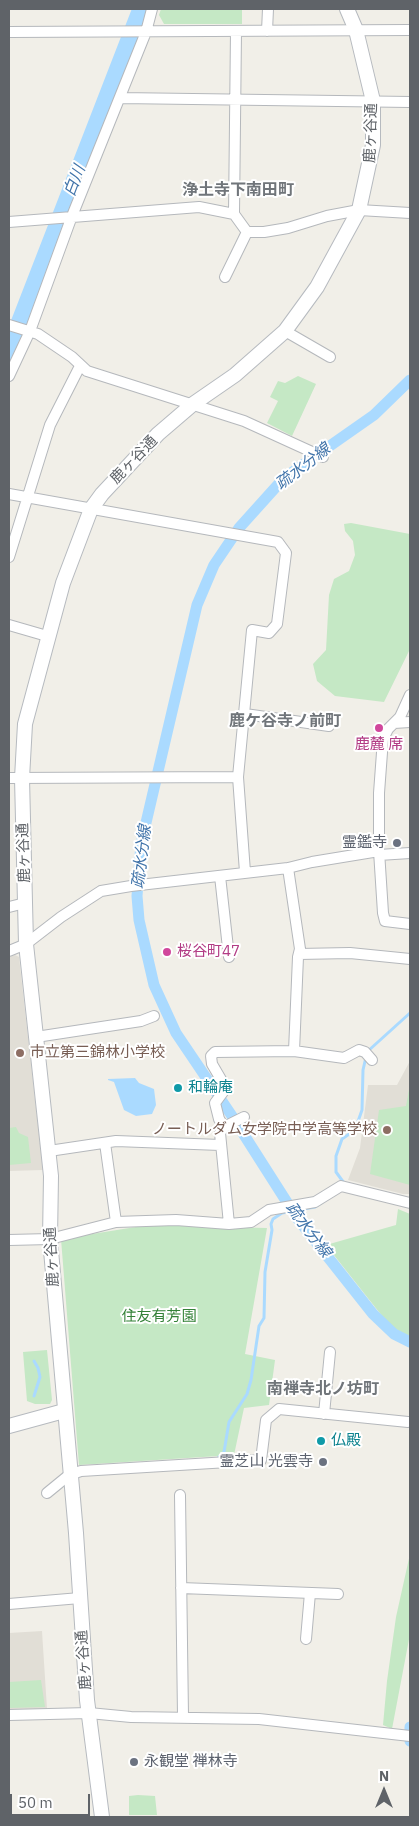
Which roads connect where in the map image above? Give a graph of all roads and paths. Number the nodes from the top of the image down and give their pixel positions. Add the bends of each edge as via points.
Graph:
1 (152, 9) edge
2 (268, 9) edge
3 (347, 9) edge
4 (356, 30) junction
5 (410, 30) edge
6 (236, 31) junction
7 (267, 31) junction
8 (9, 32) edge
9 (144, 32) junction
10 (120, 98) junction
11 (235, 99) junction
12 (373, 101) junction
13 (410, 102) edge
14 (360, 210) junction
15 (410, 213) edge
16 (234, 214) junction
17 (69, 217) junction
18 (9, 222) edge
19 (247, 232) junction
20 (225, 277) dead end
21 (10, 326) edge
22 (26, 330) junction
23 (285, 331) junction
24 (330, 357) dead end
25 (80, 366) junction
26 (9, 376) edge
27 (194, 404) junction
28 (319, 455) dead end
29 (9, 494) edge
30 (27, 498) junction
31 (91, 509) junction
32 (9, 557) edge
33 (9, 625) edge
34 (47, 636) junction
35 (410, 695) edge
36 (244, 714) junction
37 (410, 722) edge
38 (394, 723) junction
39 (329, 726) dead end
40 (238, 777) junction
41 (15, 778) edge
42 (379, 853) junction
43 (410, 853) edge
44 (288, 868) junction
45 (245, 872) junction
46 (220, 876) junction
47 (25, 903) junction
48 (9, 907) edge
49 (410, 924) edge
50 (26, 944) junction
51 (9, 951) edge
52 (299, 954) junction
53 (229, 958) dead end
54 (410, 959) edge
55 (154, 1016) dead end
56 (36, 1037) junction
57 (294, 1051) junction
58 (369, 1056) dead end
59 (105, 1143) junction
60 (220, 1145) junction
61 (49, 1151) junction
62 (410, 1203) edge
63 (116, 1222) junction
64 (229, 1224) junction
65 (50, 1239) junction
66 (9, 1240) edge
67 (330, 1352) dead end
68 (64, 1411) junction
69 (324, 1414) junction
70 (408, 1422) dead end
71 (9, 1426) edge
72 (70, 1475) junction
73 (47, 1493) dead end
74 (180, 1495) dead end
75 (181, 1588) junction
76 (310, 1593) junction
77 (338, 1594) dead end
78 (80, 1598) junction
79 (9, 1604) edge
80 (306, 1639) dead end
81 (88, 1714) junction
82 (9, 1715) edge
83 (183, 1716) junction
84 (408, 1736) edge
85 (102, 1817) edge

1 - 9 street
2 - 7 street
3 - 4 street, 鹿ヶ谷通
4 - 5 street
4 - 7 street
4 - 12 street, 鹿ヶ谷通
6 - 7 street
6 - 9 street
6 - 11 street
8 - 9 street
9 - 10 street
10 - 11 street
10 - 17 street
11 - 12 street
11 - 16 street
12 - 13 street
12 - 14 street, 鹿ヶ谷通 via 373,145
14 - 15 street
14 - 19 street via 288,228
14 - 23 street, 鹿ヶ谷通 via 318,287
16 - 17 street via 199,207
16 - 19 street
17 - 18 street
17 - 22 street
19 - 20 street
21 - 22 street
22 - 25 street via 38,334
22 - 26 street
23 - 24 street
23 - 27 street, 鹿ヶ谷通 via 235,375
25 - 27 street via 128,385
25 - 30 street via 50,426
27 - 28 street via 244,421
27 - 31 street, 鹿ヶ谷通 via 132,460
29 - 30 street
30 - 31 street
30 - 32 street
31 - 34 street, 鹿ヶ谷通
31 - 36 street via 278,542 286,553 277,624 269,633 252,630
33 - 34 street
34 - 41 street, 鹿ヶ谷通
35 - 38 street
36 - 39 street
36 - 40 street
37 - 38 street
38 - 42 street via 383,739
40 - 41 street
40 - 45 street
41 - 47 street, 鹿ヶ谷通
42 - 43 street
42 - 44 street
42 - 49 street via 385,921
44 - 45 street
44 - 52 street
45 - 46 street
46 - 50 street via 109,889 92,895
46 - 53 street
47 - 48 street
47 - 50 street, 鹿ヶ谷通
50 - 51 street
50 - 56 street, 鹿ヶ谷通
52 - 54 street via 350,953
52 - 57 street
55 - 56 street
56 - 61 street, 鹿ヶ谷通
57 - 58 street via 344,1058 359,1050
57 - 60 street via 215,1052 211,1056 226,1088 214,1103 219,1119 235,1121 220,1133
59 - 60 street
59 - 61 street
59 - 63 street
60 - 64 street via 224,1156
61 - 65 street, 鹿ヶ谷通
62 - 64 street via 341,1186 316,1202 269,1210 251,1222
63 - 64 street via 176,1220
63 - 65 street
65 - 66 street
65 - 68 street, 鹿ヶ谷通
67 - 69 street
68 - 71 street
68 - 72 street, 鹿ヶ谷通
69 - 70 street
69 - 72 street via 279,1409 266,1420 261,1460 81,1471
72 - 73 street
72 - 78 street, 鹿ヶ谷通
74 - 75 street
75 - 76 street
75 - 83 street
76 - 77 street
76 - 80 street
78 - 79 street
78 - 81 street, 鹿ヶ谷通
81 - 82 street
81 - 83 street
81 - 85 street, 鹿ヶ谷通
83 - 84 street via 259,1719

